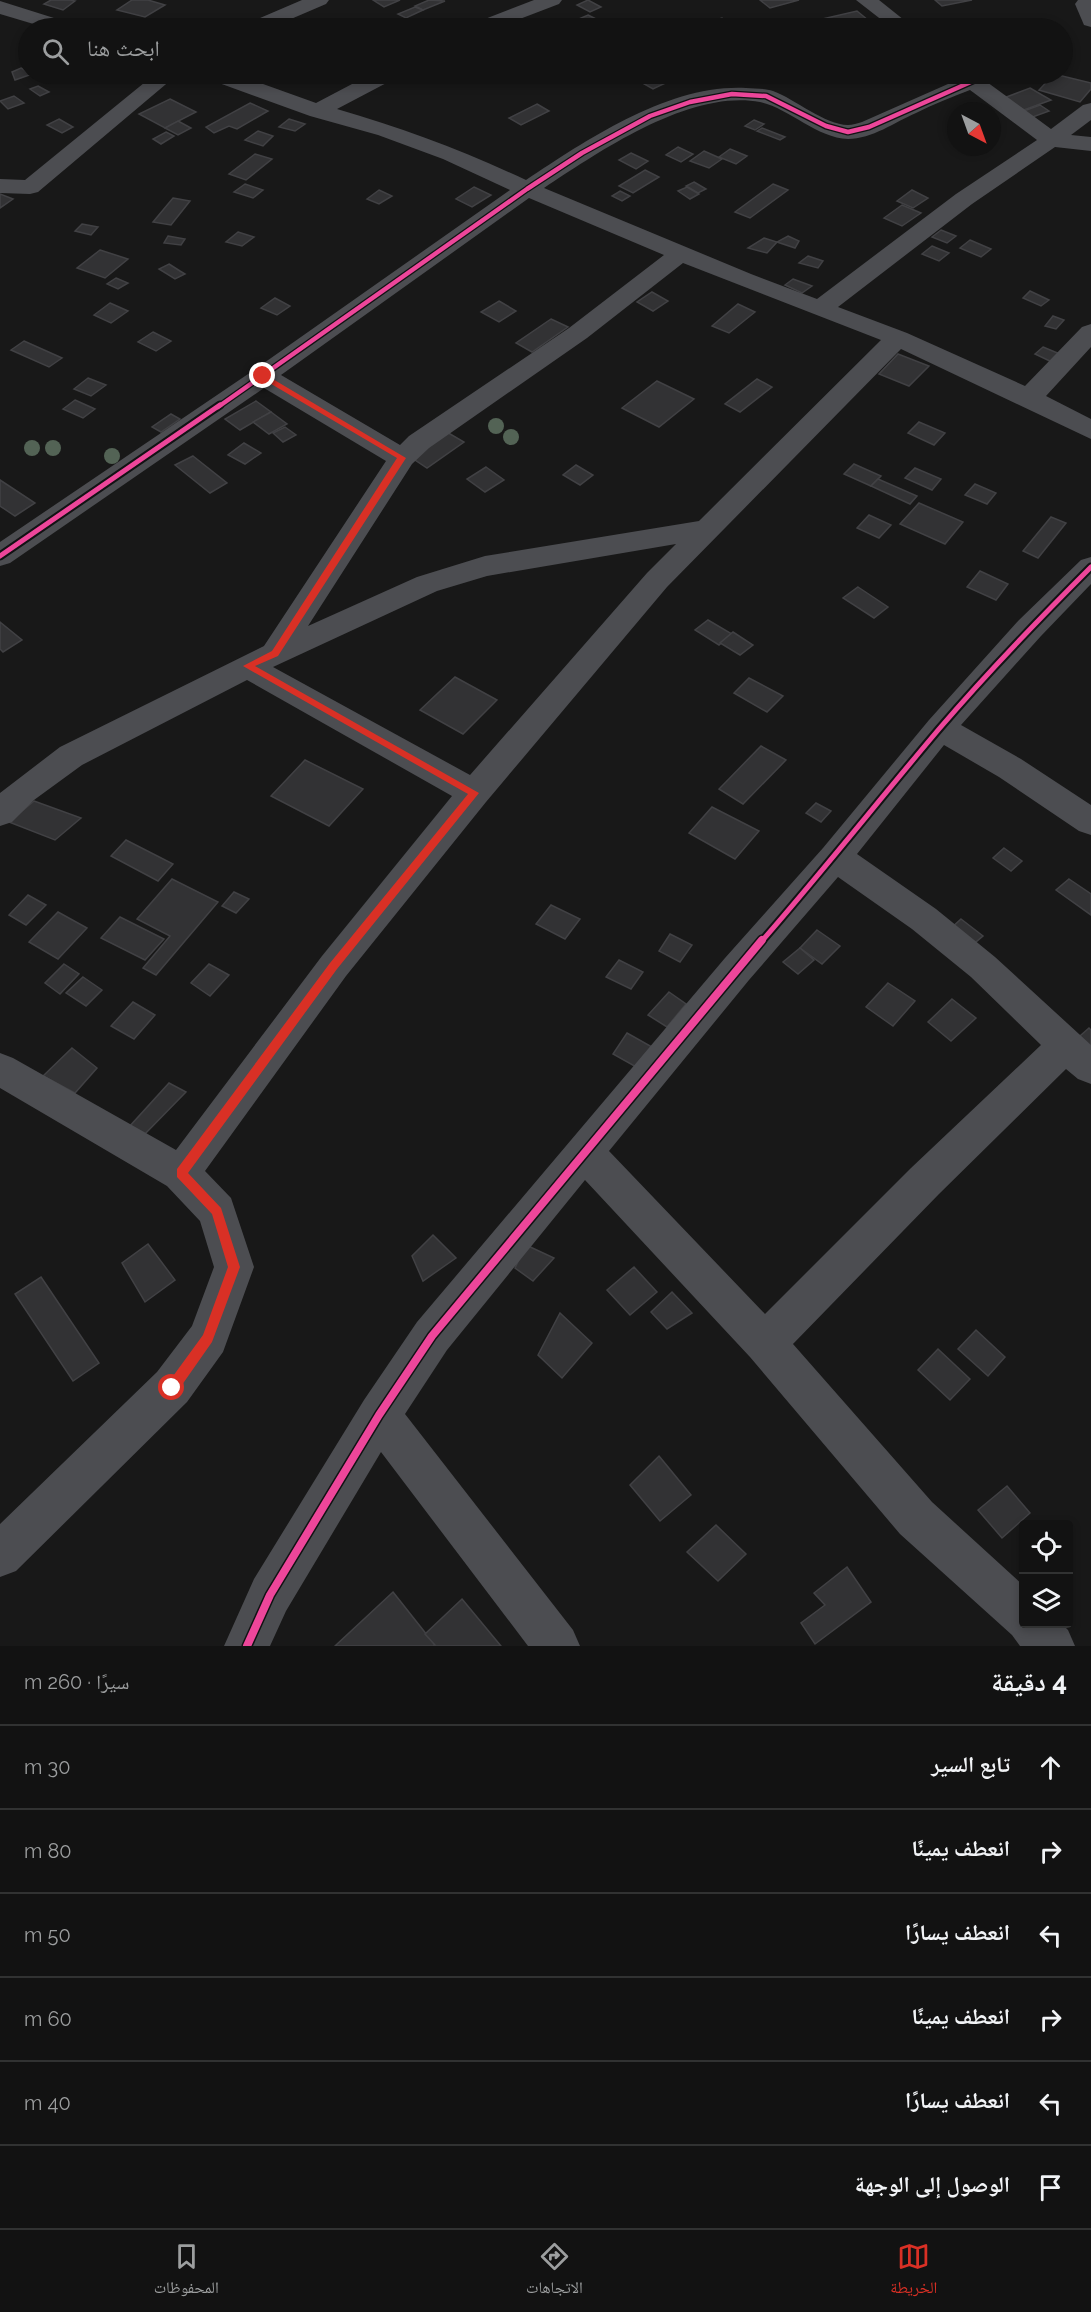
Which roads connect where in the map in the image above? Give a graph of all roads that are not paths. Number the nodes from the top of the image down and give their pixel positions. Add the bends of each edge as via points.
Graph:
1 (38, 0) edge
2 (319, 0) edge
3 (552, 0) edge
4 (866, 0) edge
5 (1088, 0) edge
6 (10, 10) edge
7 (35, 18) edge
8 (277, 18) edge
9 (505, 18) edge
10 (890, 18) edge
11 (1091, 21) edge
12 (155, 84) edge
13 (244, 84) edge
14 (368, 84) edge
15 (954, 84) edge
16 (977, 84) edge
17 (1091, 110) edge
18 (318, 111) junction
19 (1051, 140) junction
20 (1091, 144) edge
21 (0, 186) edge
22 (30, 187) junction
23 (526, 189) junction
24 (0, 209) edge
25 (681, 253) junction
26 (820, 308) junction
27 (1091, 332) edge
28 (898, 338) junction
29 (263, 376) junction
30 (1029, 398) junction
31 (1091, 430) edge
32 (402, 458) junction
33 (708, 529) junction
34 (0, 556) edge
35 (1091, 567) edge
36 (261, 660) junction
37 (940, 728) junction
38 (474, 793) junction
39 (0, 813) edge
40 (1091, 822) edge
41 (836, 856) junction
42 (1078, 1057) edge
43 (0, 1069) edge
44 (586, 1154) junction
45 (181, 1173) junction
46 (765, 1343) junction
47 (379, 1415) junction
48 (0, 1555) edge
49 (1019, 1613) edge
50 (1035, 1628) edge
51 (247, 1646) edge
52 (557, 1646) edge
53 (1052, 1646) edge

1 - 6 street
2 - 8 street
3 - 9 street
4 - 10 street
5 - 11 street via 1085,4
6 - 7 street
12 - 22 street
13 - 18 street
14 - 18 street
15 - 23 street via 869,127 848,132 826,126 766,96 732,94 690,102 650,116
16 - 19 street
17 - 19 street
18 - 23 street via 451,154
19 - 20 street
19 - 26 street via 964,199
21 - 22 street
22 - 24 street
23 - 25 street
23 - 29 street
25 - 26 street
25 - 32 street via 578,333 419,442
26 - 28 street
27 - 30 street
28 - 30 street
28 - 33 street
29 - 32 street
29 - 34 street
30 - 31 street
32 - 36 street
33 - 36 street via 485,566 427,584
33 - 38 street via 657,580
35 - 37 street
36 - 38 street
36 - 39 street via 71,756
37 - 40 street via 1010,768
37 - 41 street
38 - 45 street via 334,966
41 - 42 street via 983,967
41 - 44 street via 737,969
42 - 46 street via 925,1181
43 - 45 street
44 - 46 street
44 - 47 street via 432,1336
45 - 48 street via 216,1211 234,1267 208,1338 172,1388
46 - 49 street via 916,1518
47 - 51 street via 270,1595
47 - 52 street
50 - 53 street

